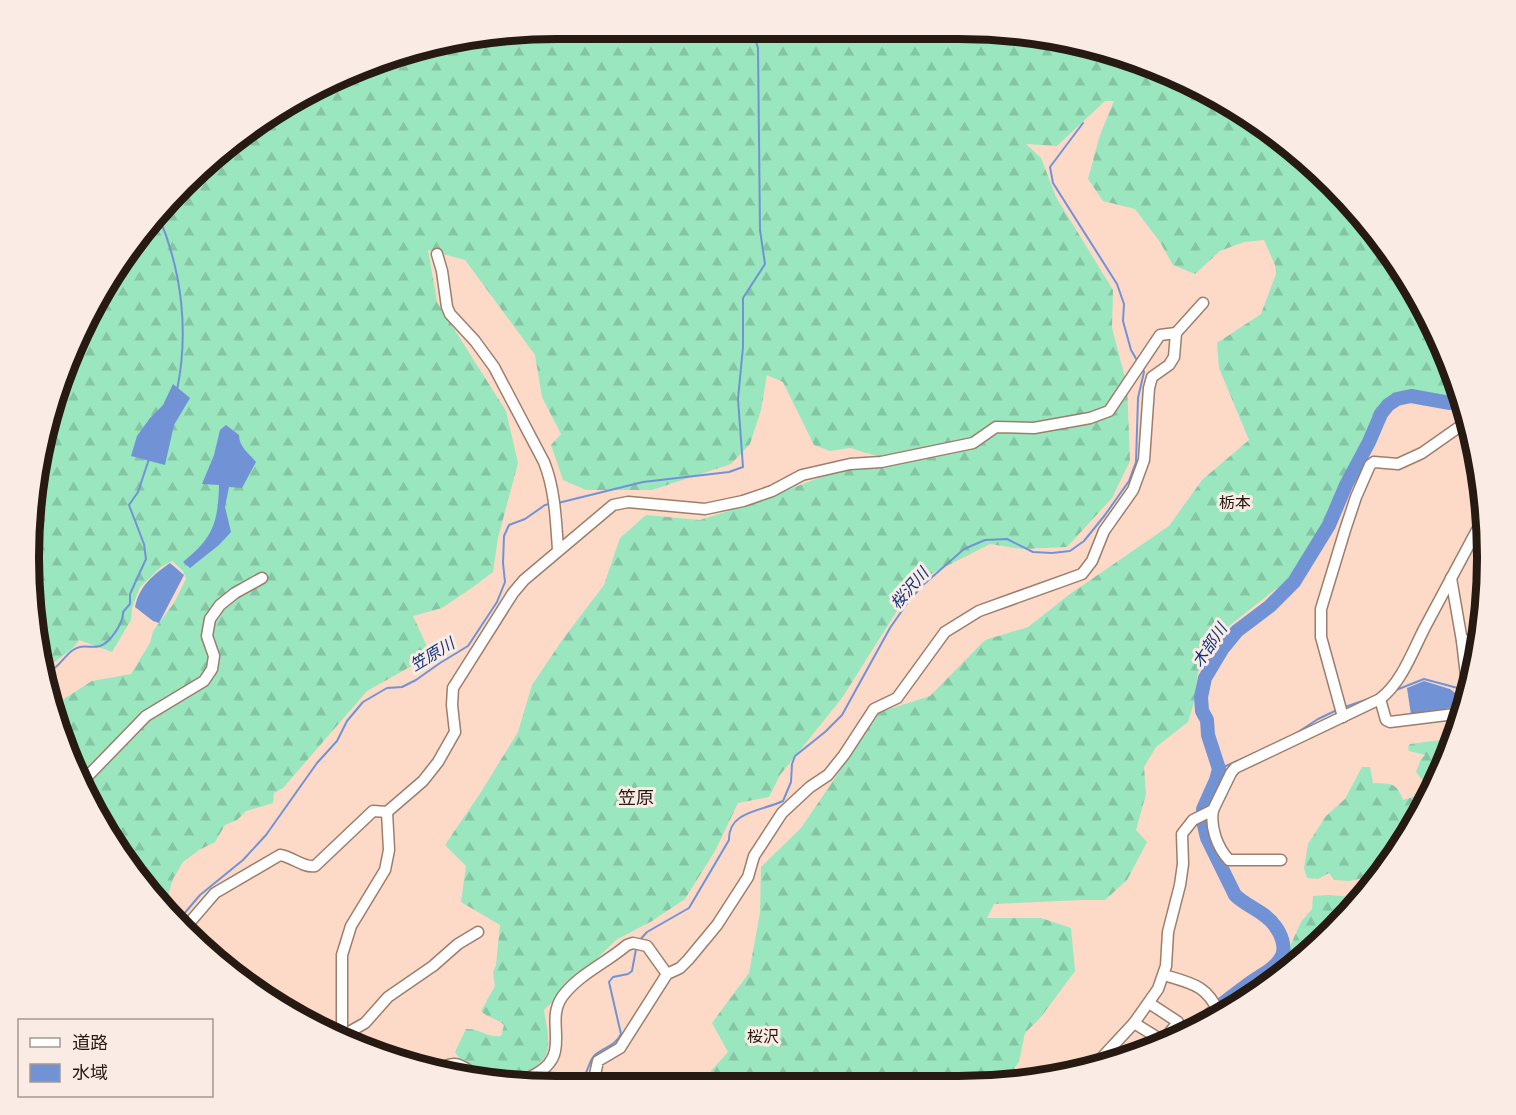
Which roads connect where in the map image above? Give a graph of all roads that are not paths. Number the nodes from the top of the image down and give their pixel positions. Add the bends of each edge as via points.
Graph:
1 (437, 254) dead end
2 (1203, 303) dead end
3 (1176, 333) junction
4 (1460, 426) edge
5 (1476, 531) edge
6 (558, 550) junction
7 (262, 578) dead end
8 (1451, 578) junction
9 (1470, 640) edge
10 (1462, 641) junction
11 (1466, 661) edge
12 (1380, 699) junction
13 (1452, 714) edge
14 (1342, 717) junction
15 (87, 777) edge
16 (1213, 810) junction
17 (387, 812) junction
18 (1281, 860) dead end
19 (190, 922) edge
20 (478, 932) dead end
21 (667, 974) junction
22 (1164, 975) junction
23 (1149, 1003) junction
24 (1217, 1008) edge
25 (1134, 1023) junction
26 (342, 1029) edge
27 (1171, 1031) edge
28 (349, 1032) edge
29 (1156, 1037) edge
30 (1105, 1054) edge
31 (447, 1064) edge
32 (462, 1067) edge
33 (533, 1075) edge
34 (595, 1076) edge

1 - 6 street via 450,314 494,367 544,462
2 - 3 street
3 - 6 street via 1160,335 1109,411 1090,418 1041,428 996,427 973,443 821,470 743,501 705,508 628,502 613,505
3 - 21 street via 1174,357 1152,377 1149,388 1141,471 1082,574 979,610 945,632 897,698 874,709 828,775 782,813 717,925 688,960
4 - 14 street via 1422,453 1398,464 1374,462 1356,497 1321,609 1321,637
5 - 8 street
6 - 17 street via 513,593 453,688 455,732 438,762 423,782
7 - 15 street via 235,593 210,619 207,636 214,656 204,681 146,716
8 - 10 street
8 - 12 street via 1395,684
9 - 10 street
10 - 11 street
12 - 13 street via 1390,722
12 - 14 street
14 - 16 street via 1235,768
16 - 18 street via 1215,836 1229,860
16 - 22 street via 1193,820 1182,834 1183,864 1168,932
17 - 19 street via 373,811 315,866 287,856 274,858 215,893
17 - 26 street via 389,850 385,870 351,926 342,955
20 - 28 street via 388,997 365,1023
21 - 33 street via 647,946 638,943 627,945 580,979 563,997 555,1013 555,1052
21 - 34 street via 625,1043 598,1060
22 - 23 street
22 - 24 street via 1203,990
23 - 25 street
23 - 27 street via 1178,1022
25 - 29 street
25 - 30 street
31 - 32 street

